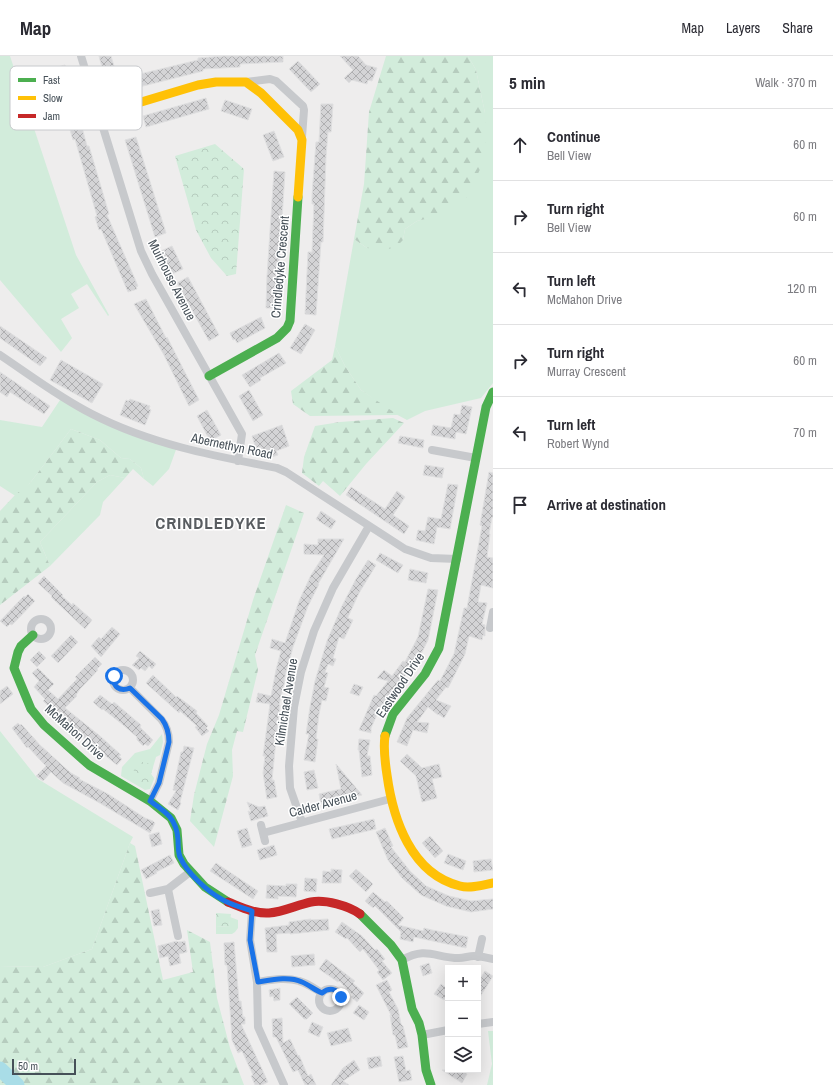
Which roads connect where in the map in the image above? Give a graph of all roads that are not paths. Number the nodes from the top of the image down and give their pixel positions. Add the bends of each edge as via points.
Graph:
1 (80, 56) edge
2 (83, 66) edge
3 (246, 82) junction
4 (142, 102) edge
5 (103, 130) edge
6 (302, 140) junction
7 (0, 355) edge
8 (209, 376) junction
9 (493, 392) edge
10 (432, 450) dead end
11 (476, 458) junction
12 (238, 460) junction
13 (369, 526) junction
14 (457, 559) junction
15 (493, 612) edge
16 (490, 628) dead end
17 (33, 635) dead end
18 (130, 688) dead end
19 (390, 799) junction
20 (150, 801) junction
21 (302, 822) junction
22 (263, 833) dead end
23 (190, 872) junction
24 (493, 883) edge
25 (168, 889) junction
26 (150, 893) dead end
27 (252, 911) junction
28 (178, 936) dead end
29 (482, 938) dead end
30 (478, 957) junction
31 (493, 959) edge
32 (402, 960) junction
33 (258, 982) junction
34 (322, 993) dead end
35 (493, 1022) edge
36 (481, 1024) edge
37 (445, 1031) edge
38 (422, 1035) junction
39 (284, 1085) edge
40 (431, 1085) edge

1 - 2 street, Muirhouse Avenue
3 - 4 street, Crindledyke Crescent via 198,85
3 - 6 street via 261,93 298,130
3 - 6 street, Crindledyke Crescent via 276,81 303,106
5 - 8 street, Muirhouse Avenue via 141,251
6 - 8 street, Crindledyke Crescent via 291,313 287,328 277,338
7 - 12 street, Abernethyn Road via 64,398 106,421 177,447
8 - 12 street, Muirhouse Avenue via 242,434
9 - 11 street, Eastwood Drive via 486,407
10 - 11 street
11 - 14 street, Eastwood Drive
12 - 13 street, Abernethyn Road via 286,472
13 - 14 street, Abernethyn Road via 405,549 430,558
13 - 21 street, Kilmichael Avenue via 333,588 314,631 301,672 294,707 289,766 290,788
14 - 19 street, Eastwood Drive via 440,648 423,677 396,710 387,728 384,746
15 - 16 street
17 - 20 street, McMahon Drive via 21,646 14,668 31,709 89,765
18 - 20 street via 162,719 169,735 159,783
19 - 21 street, Calder Avenue
19 - 24 street, Eastwood Drive via 406,841 426,869 443,880 461,886
20 - 23 street, McMahon Drive via 165,812 174,824 177,830 179,855
21 - 22 street, Calder Avenue
23 - 25 street
23 - 27 street, McMahon Drive via 224,901
25 - 26 street
25 - 28 street
27 - 32 street, McMahon Drive via 269,913 312,902 344,906 359,913 391,945
27 - 33 street via 250,940
29 - 30 street
30 - 31 street
30 - 32 street via 454,958 435,953 421,953
32 - 38 street, McMahon Drive via 412,1009
33 - 34 street via 279,979 301,981
33 - 39 street via 258,1027
35 - 36 street
37 - 38 street
38 - 40 street, McMahon Drive via 426,1070

